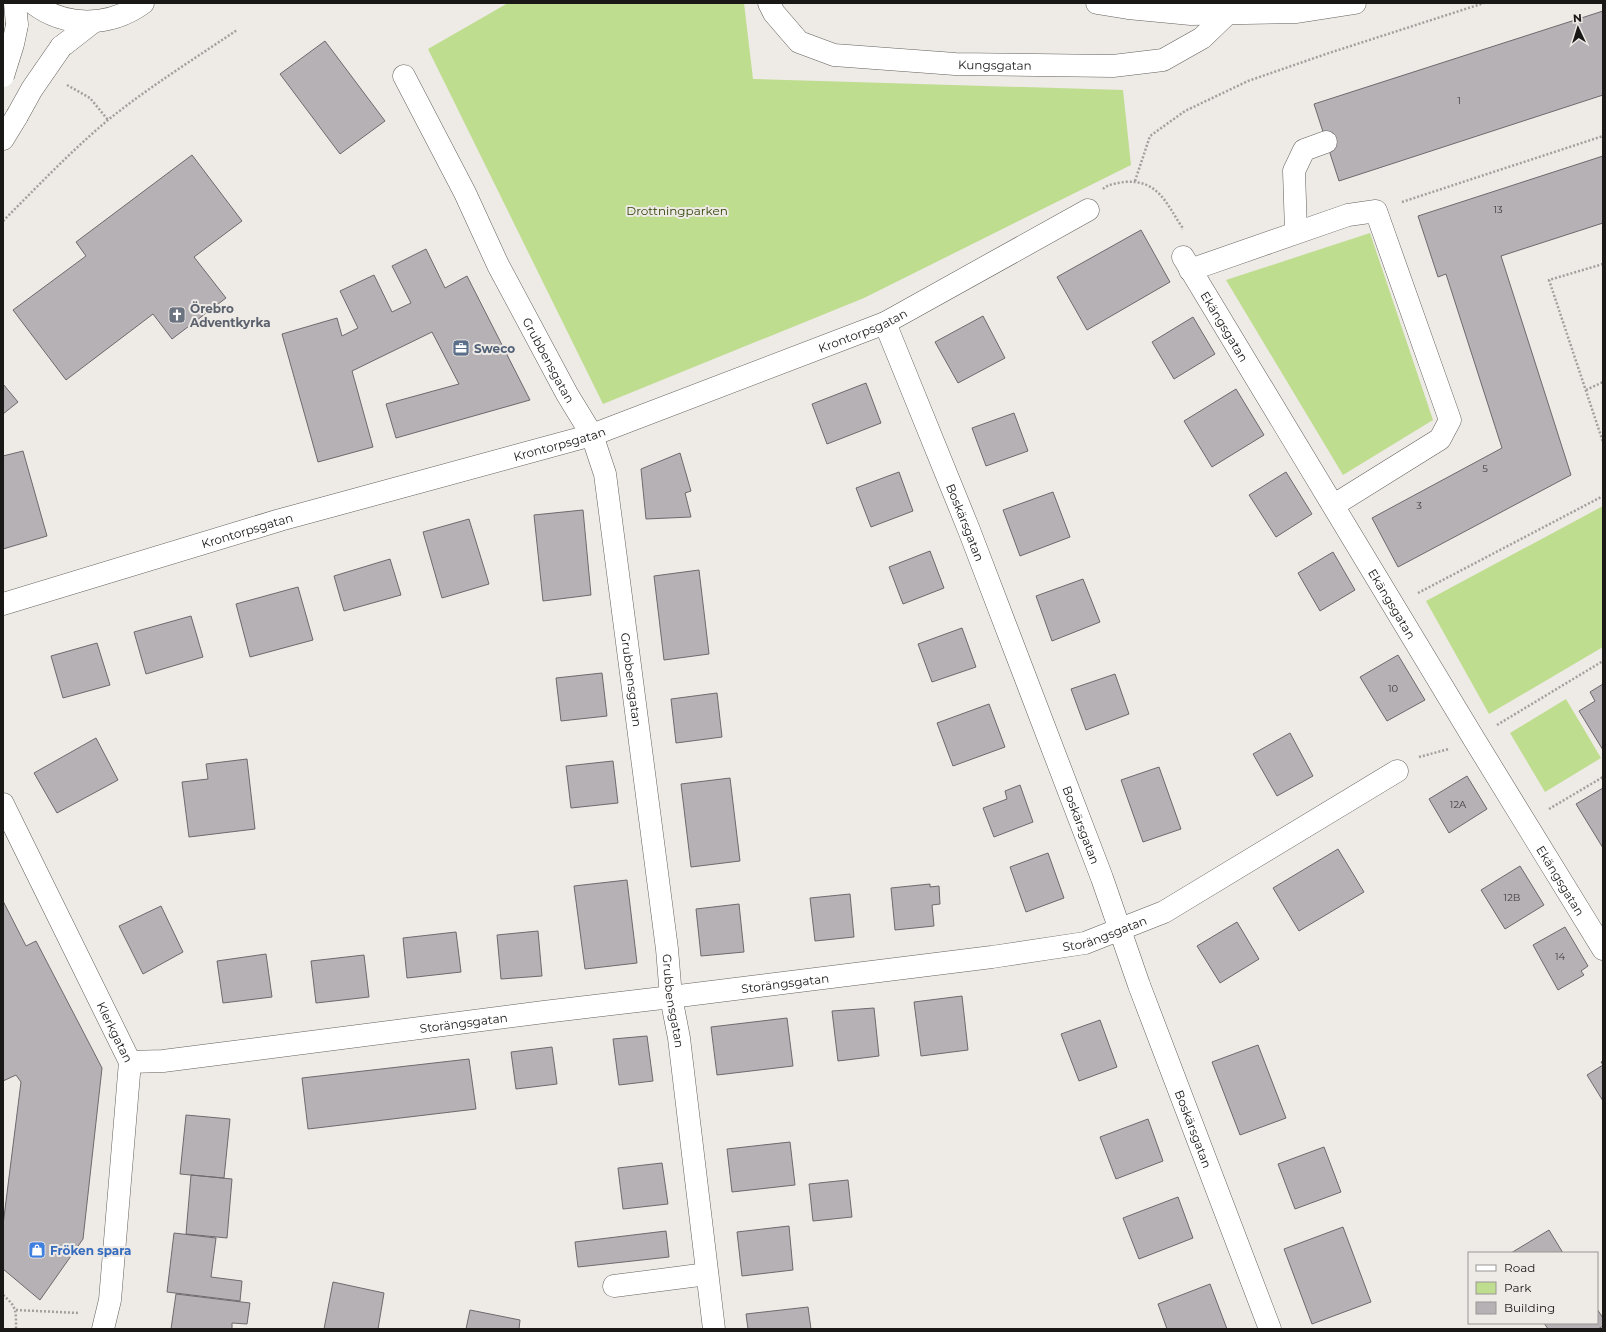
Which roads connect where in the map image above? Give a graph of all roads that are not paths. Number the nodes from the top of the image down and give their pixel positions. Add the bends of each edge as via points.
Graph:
1 (16, 3) edge
2 (33, 3) edge
3 (143, 3) edge
4 (769, 3) edge
5 (1097, 3) edge
6 (1355, 3) edge
7 (1227, 14) junction
8 (93, 22) junction
9 (3, 76) edge
10 (404, 76) dead end
11 (3, 139) edge
12 (1326, 142) dead end
13 (1088, 210) road end
14 (1296, 232) junction
15 (886, 323) junction
16 (592, 435) junction
17 (1334, 505) junction
18 (3, 604) edge
19 (1397, 771) road end
20 (3, 804) edge
21 (1120, 931) junction
22 (1603, 948) edge
23 (671, 998) junction
24 (130, 1062) junction
25 (707, 1274) junction
26 (614, 1286) dead end
27 (103, 1329) edge
28 (714, 1329) edge
29 (1270, 1329) edge

1 - 9 street, bridge via 17,24
2 - 8 street via 57,17
3 - 8 street via 111,19
4 - 7 street, Kungsgatan via 774,13 799,42 834,55 954,64 1113,66 1163,60 1202,38
5 - 7 street via 1191,14
6 - 7 street via 1297,12
8 - 11 street, bridge via 61,47 32,88
10 - 16 street, Grubbensgatan via 465,193 498,265 567,394
12 - 14 street via 1304,150 1294,171
13 - 15 street, Krontorpsgatan
14 - 17 street, Ekängsgatan via 1187,264
14 - 17 street via 1348,215 1376,211 1450,420 1440,438
15 - 16 street, Krontorpsgatan
15 - 21 street, Boskärsgatan via 969,530
16 - 18 street, Krontorpsgatan via 280,520
16 - 23 street, Grubbensgatan via 605,474 667,949
17 - 22 street, Ekängsgatan
19 - 21 street, Storängsgatan via 1164,912
20 - 24 street, Klerkgatan
21 - 23 street, Storängsgatan via 1078,944
21 - 29 street, Boskärsgatan
23 - 24 street, Storängsgatan via 163,1061
23 - 25 street, Grubbensgatan via 679,1038
24 - 27 street, Klerkgatan via 110,1300
25 - 26 street
25 - 28 street, Grubbensgatan

